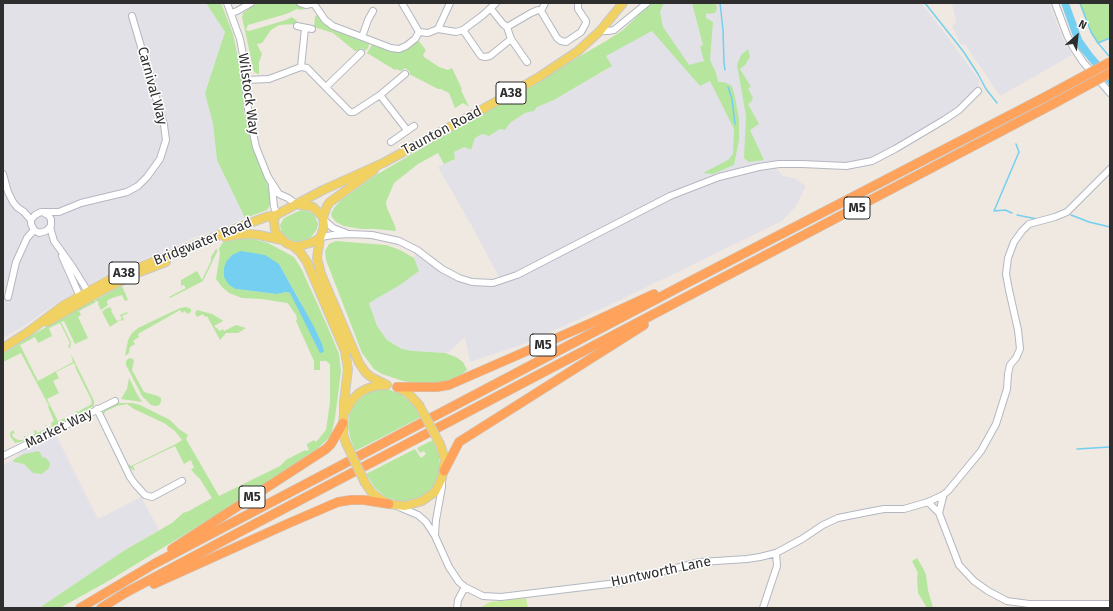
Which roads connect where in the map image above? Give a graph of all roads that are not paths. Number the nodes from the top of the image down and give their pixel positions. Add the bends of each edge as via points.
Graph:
1 (227, 3) edge
2 (251, 3) edge
3 (300, 3) edge
4 (314, 3) edge
5 (402, 3) edge
6 (450, 3) edge
7 (496, 3) edge
8 (545, 3) edge
9 (578, 3) edge
10 (623, 3) edge
11 (648, 3) edge
12 (1055, 3) edge
13 (491, 9) junction
14 (373, 11) dead end
15 (541, 11) junction
16 (231, 13) junction
17 (132, 16) dead end
18 (297, 26) dead end
19 (507, 27) junction
20 (305, 28) junction
21 (312, 29) dead end
22 (438, 29) junction
23 (463, 30) junction
24 (600, 31) junction
25 (419, 32) junction
26 (362, 37) junction
27 (510, 39) junction
28 (352, 52) dead end
29 (526, 62) dead end
30 (1110, 62) edge
31 (301, 67) junction
32 (1110, 73) edge
33 (405, 74) dead end
34 (245, 80) junction
35 (326, 87) junction
36 (978, 91) dead end
37 (1110, 93) edge
38 (380, 95) junction
39 (414, 126) dead end
40 (407, 130) junction
41 (392, 142) dead end
42 (383, 163) junction
43 (1110, 169) edge
44 (3, 174) edge
45 (272, 184) junction
46 (296, 204) junction
47 (24, 212) junction
48 (59, 212) junction
49 (41, 213) junction
50 (276, 215) junction
51 (324, 218) junction
52 (31, 220) junction
53 (51, 225) junction
54 (34, 230) junction
55 (42, 233) junction
56 (350, 234) junction
57 (320, 237) junction
58 (282, 240) junction
59 (56, 243) junction
60 (293, 246) junction
61 (685, 284) junction
62 (89, 294) junction
63 (8, 297) dead end
64 (81, 298) junction
65 (660, 311) junction
66 (3, 348) edge
67 (387, 385) junction
68 (397, 387) junction
69 (115, 401) dead end
70 (97, 410) junction
71 (343, 419) junction
72 (3, 456) edge
73 (443, 475) junction
74 (182, 481) dead end
75 (942, 495) junction
76 (928, 502) junction
77 (392, 504) junction
78 (939, 513) junction
79 (435, 536) junction
80 (776, 553) junction
81 (154, 564) junction
82 (465, 587) junction
83 (125, 593) junction
84 (1110, 604) edge
85 (1007, 605) edge
86 (80, 608) edge
87 (101, 608) edge
88 (457, 608) edge
89 (763, 608) edge

1 - 16 street, Wilstock Way
2 - 16 street
3 - 4 street via 306,6
4 - 26 street via 329,24
5 - 25 street
6 - 22 street
7 - 13 street
8 - 15 street
9 - 15 street via 578,9 586,23 581,32 566,42 557,38
10 - 24 main road, Taunton Road / A38
11 - 24 street, Taunton Road via 614,30
12 - 37 street via 1066,36 1083,62
13 - 19 street
13 - 23 street
14 - 26 street
15 - 19 street via 535,11
16 - 34 street, Wilstock Way via 240,39
17 - 48 street, Carnival Way via 164,125 166,140 163,152 138,186 127,192 81,203
18 - 20 street
19 - 27 street
20 - 21 street
20 - 31 street
22 - 23 street via 453,33
22 - 25 street via 428,33
23 - 27 street via 481,56 485,57 490,56
24 - 42 main road, Taunton Road / A38 via 578,51 539,77
25 - 26 street via 410,43 399,49 386,47
27 - 29 street
28 - 35 street via 359,55
30 - 61 highway, M5, bridge
31 - 34 street via 268,79
31 - 35 street via 309,69
32 - 65 highway, M5, bridge
33 - 38 street
34 - 45 street, Wilstock Way via 252,132 261,161
35 - 38 street via 350,112 358,110
36 - 56 street via 959,110 944,120 872,161 846,166 779,164 719,177 670,196 517,275 493,283 472,282 459,278 399,241
38 - 40 street
39 - 40 street
40 - 41 street
42 - 46 main road, Taunton Road / A38
42 - 51 main road, Taunton Road / A38 via 330,202
43 - 75 street, Huntworth Lane via 1066,212 1029,224 1014,242 1006,274 1020,349 1010,365 1007,389 996,424 981,451 948,492
44 - 47 street via 13,202
45 - 46 street, Wilstock Way via 279,194
45 - 50 street, Wilstock Way
46 - 50 main road, A38
46 - 51 main road via 313,207
47 - 49 street, Carnival Way
47 - 52 street
48 - 49 street, Carnival Way
48 - 53 street
49 - 52 street via 34,215
49 - 53 street via 48,215
50 - 58 main road via 274,228
50 - 62 main road, Bridgwater Road / A38 via 130,270
51 - 56 street via 333,228
51 - 57 main road, A38
52 - 54 street
53 - 55 street
53 - 59 street
54 - 55 street
54 - 63 street via 18,257
55 - 59 street
56 - 57 street
57 - 60 main road via 306,245
57 - 67 main road, A38 via 318,267 359,363 371,377
58 - 60 main road, A38
58 - 62 main road, Bridgwater Road / A38 via 249,234 224,237
59 - 62 street
59 - 64 street
60 - 71 main road, A38 via 307,262 345,350 348,370
61 - 68 highway, M5 via 657,293 449,385
61 - 81 highway, M5
62 - 64 main road, Bridgwater Road / A38
64 - 66 main road, Bridgwater Road / A38 via 49,315
65 - 73 highway, M5 via 637,330 459,442
65 - 83 highway, M5
67 - 68 main road
67 - 71 main road via 375,386 359,393 352,400
68 - 73 main road, bridge via 408,393 419,405 440,444 445,460
69 - 70 street, Market Way
70 - 72 street, Market Way
70 - 74 street via 127,472 143,493 152,497
71 - 77 main road, bridge via 346,443 365,483 376,496
71 - 81 highway, M5 via 326,449 173,548
73 - 77 main road via 434,492 426,499 411,505
73 - 79 street
75 - 76 street, Huntworth Lane
75 - 78 street
76 - 78 street
76 - 80 street, Huntworth Lane via 904,509 873,511 838,518
77 - 79 street, Huntworth Lane via 423,518
77 - 83 highway, M5 via 364,500 338,502 147,587
78 - 85 street via 959,564 974,581
79 - 82 street, Huntworth Lane via 454,576
80 - 82 street, Huntworth Lane via 747,559 700,562 617,582 501,597 483,596
80 - 89 street via 777,566
81 - 86 highway, M5
82 - 88 street
83 - 87 highway, M5
84 - 85 street

